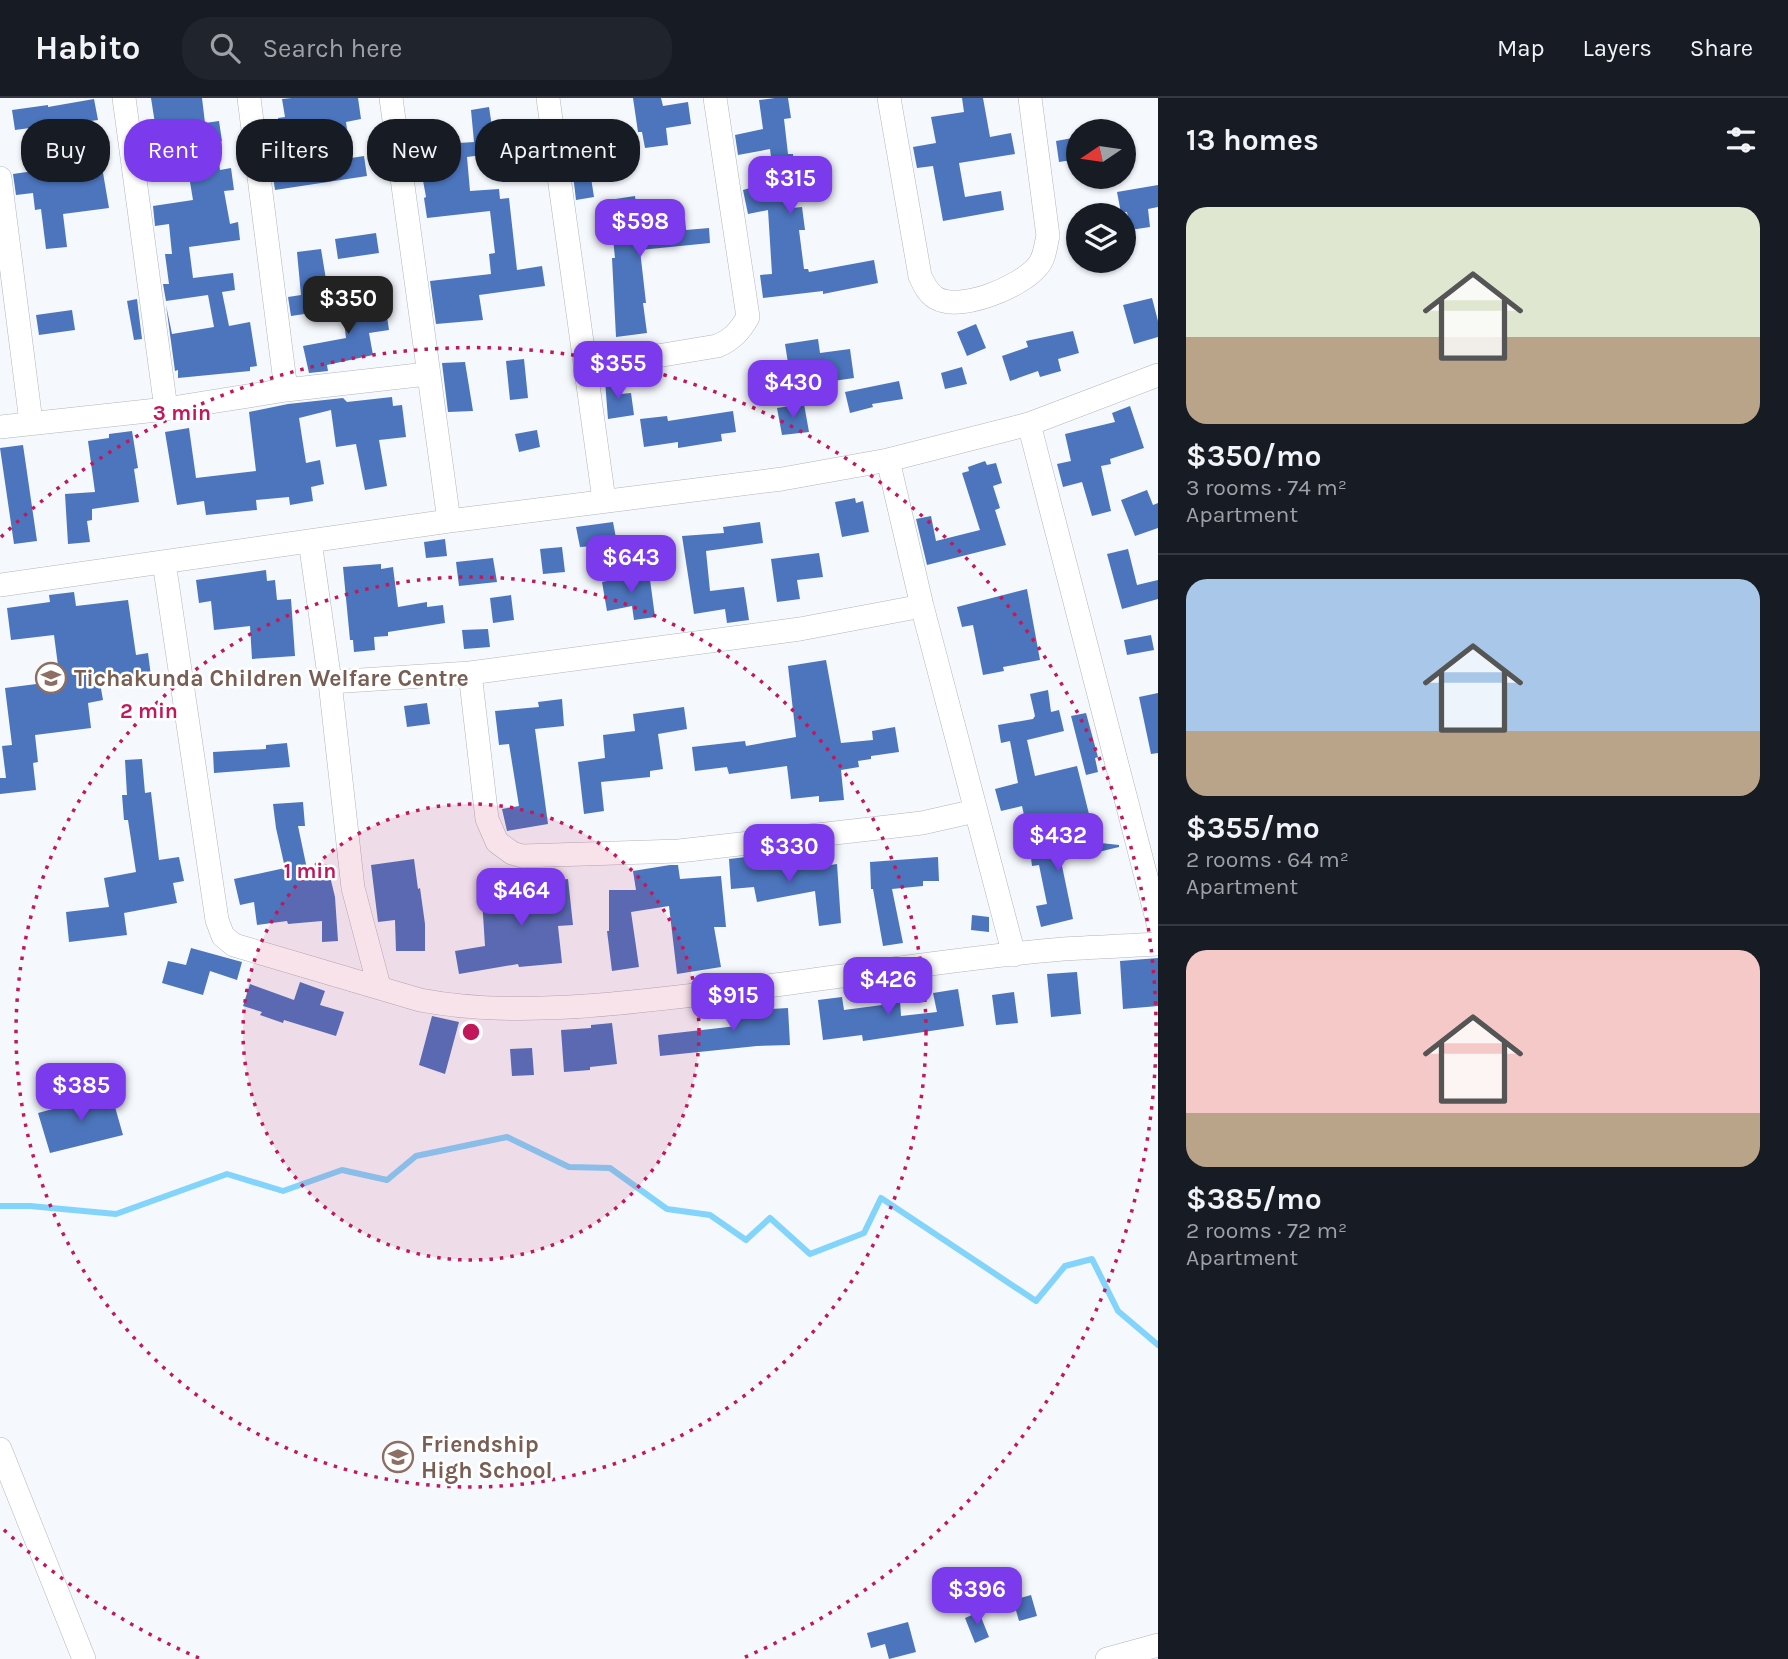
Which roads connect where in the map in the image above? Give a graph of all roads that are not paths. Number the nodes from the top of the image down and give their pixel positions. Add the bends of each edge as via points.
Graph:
1 (124, 98) edge
2 (249, 98) edge
3 (391, 98) edge
4 (548, 98) edge
5 (715, 98) edge
6 (889, 98) edge
7 (1030, 98) edge
8 (0, 178) edge
9 (585, 368) junction
10 (427, 374) junction
11 (1158, 375) edge
12 (286, 390) junction
13 (166, 408) junction
14 (31, 422) junction
15 (1029, 424) junction
16 (0, 427) edge
17 (888, 460) junction
18 (604, 500) junction
19 (449, 521) junction
20 (310, 541) junction
21 (164, 562) junction
22 (0, 585) edge
23 (922, 606) junction
24 (470, 673) junction
25 (330, 682) junction
26 (975, 811) junction
27 (1158, 923) edge
28 (1158, 944) edge
29 (1014, 955) junction
30 (379, 986) junction
31 (0, 1449) edge
32 (1158, 1645) edge
33 (1113, 1658) edge
34 (84, 1659) edge

1 - 13 street
2 - 12 street
3 - 10 street
4 - 9 street
5 - 9 street via 748,317 739,331 717,346
6 - 7 street via 920,276 936,298 961,302 1008,288 1038,267 1043,257 1048,236
8 - 14 street
9 - 18 street
10 - 12 street
10 - 19 street
11 - 15 street
12 - 13 street
13 - 14 street
14 - 16 street
15 - 17 street
15 - 27 street
17 - 18 street via 782,479
17 - 23 street
18 - 19 street
19 - 20 street
20 - 21 street
20 - 25 street
21 - 22 street
21 - 30 street via 223,936 234,945
23 - 24 street via 800,629
23 - 26 street
24 - 25 street
24 - 26 street via 487,819 497,842 522,856 679,851 922,823
25 - 30 street via 353,888
26 - 29 street
28 - 29 street
29 - 30 street via 571,1006 451,1006
31 - 34 street
32 - 33 street

